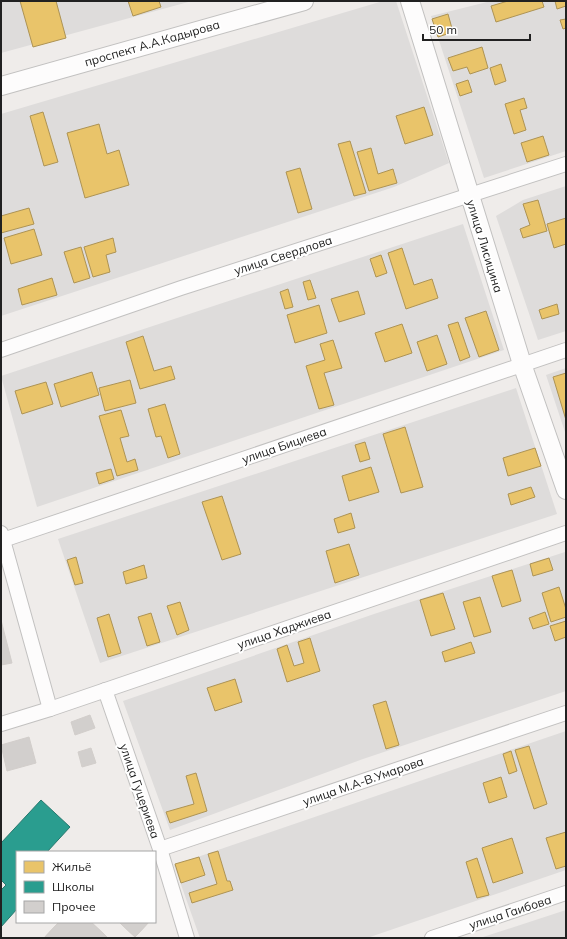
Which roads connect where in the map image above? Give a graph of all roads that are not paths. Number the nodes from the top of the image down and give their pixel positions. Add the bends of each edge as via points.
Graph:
1 (304, 1) edge
2 (410, 1) edge
3 (1, 86) edge
4 (566, 164) edge
5 (469, 194) junction
6 (1, 350) edge
7 (566, 350) edge
8 (522, 364) junction
9 (566, 490) edge
10 (566, 532) edge
11 (2, 537) edge
12 (105, 690) junction
13 (50, 709) junction
14 (566, 713) edge
15 (1, 724) edge
16 (160, 849) junction
17 (566, 893) edge
18 (187, 938) edge
19 (432, 938) edge

1 - 3 street, проспект А.А.Кадырова
2 - 5 street, улица Лисицина
4 - 5 street, улица Свердлова
5 - 6 street, улица Свердлова
5 - 8 street, улица Лисицина
7 - 8 street, улица Бициева
8 - 9 street, улица Лисицина
8 - 11 street, улица Бициева
10 - 12 street, улица Хаджиева
11 - 13 street
12 - 13 street, улица Хаджиева
12 - 16 street, улица Гуцериева
13 - 15 street, улица Хаджиева
14 - 16 street, улица М.А-В.Умарова
16 - 18 street, улица Гуцериева
17 - 19 street, улица Гаибова

